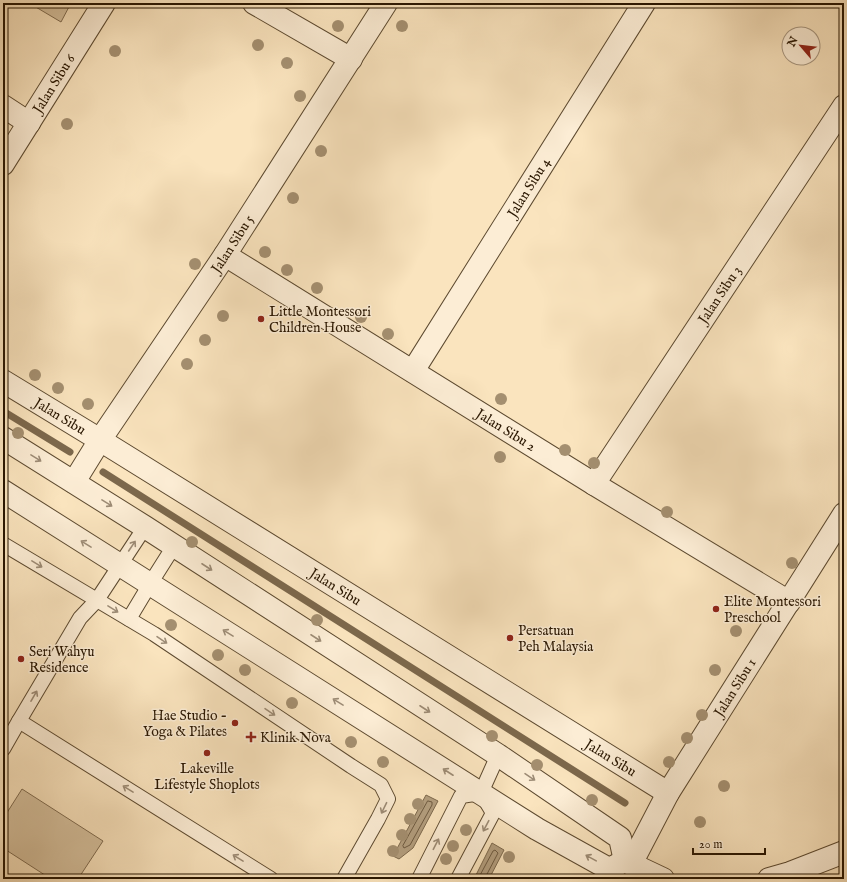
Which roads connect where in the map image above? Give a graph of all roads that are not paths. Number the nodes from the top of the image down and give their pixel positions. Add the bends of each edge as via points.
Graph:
1 (104, 3) edge
2 (254, 3) edge
3 (386, 3) edge
4 (644, 3) edge
5 (351, 59) junction
6 (3, 106) edge
7 (844, 106) edge
8 (29, 123) junction
9 (3, 164) edge
10 (225, 255) junction
11 (413, 372) junction
12 (3, 381) edge
13 (3, 438) edge
14 (100, 440) junction
15 (74, 482) junction
16 (594, 484) junction
17 (3, 491) edge
18 (844, 514) edge
19 (145, 527) junction
20 (3, 544) edge
21 (174, 546) junction
22 (119, 564) junction
23 (150, 584) junction
24 (97, 600) junction
25 (789, 602) junction
26 (129, 619) junction
27 (19, 721) junction
28 (3, 749) edge
29 (498, 755) junction
30 (481, 793) junction
31 (668, 793) junction
32 (844, 852) edge
33 (628, 862) junction
34 (421, 877) edge
35 (271, 879) edge
36 (344, 879) edge
37 (458, 879) edge
38 (663, 879) edge
39 (768, 879) edge

1 - 8 street, Jalan Sibu 6
2 - 5 street
3 - 5 street, Jalan Sibu 5
4 - 11 street, Jalan Sibu 4
5 - 10 street, Jalan Sibu 5
6 - 8 street
7 - 16 street, Jalan Sibu 3
8 - 9 street, Jalan Sibu 6
10 - 11 street, Jalan Sibu 2
10 - 14 street, Jalan Sibu 5
11 - 16 street, Jalan Sibu 2
12 - 14 street, Jalan Sibu
13 -> 15 street
14 - 15 street, Jalan Sibu 5
14 - 31 street, Jalan Sibu
15 -> 19 street
16 - 25 street, Jalan Sibu 2
22 -> 17 street
18 - 25 street, Jalan Sibu 1
19 - 21 street
22 -> 19 lane
20 -> 24 lane
21 - 23 lane
21 -> 29 street
22 - 23 street
22 - 24 lane
23 - 26 lane
30 -> 23 street
24 -> 26 lane
27 -> 24 lane via 80,618
25 - 31 street, Jalan Sibu 1
26 -> 36 lane via 381,785 388,799
27 - 28 lane
35 -> 27 lane
29 - 30 lane
29 -> 33 street via 620,838
33 -> 30 street via 609,869 537,829
34 -> 30 lane via 461,796
30 -> 37 lane via 493,813
31 - 33 street, Jalan Sibu 1
32 - 39 street
33 - 38 street

